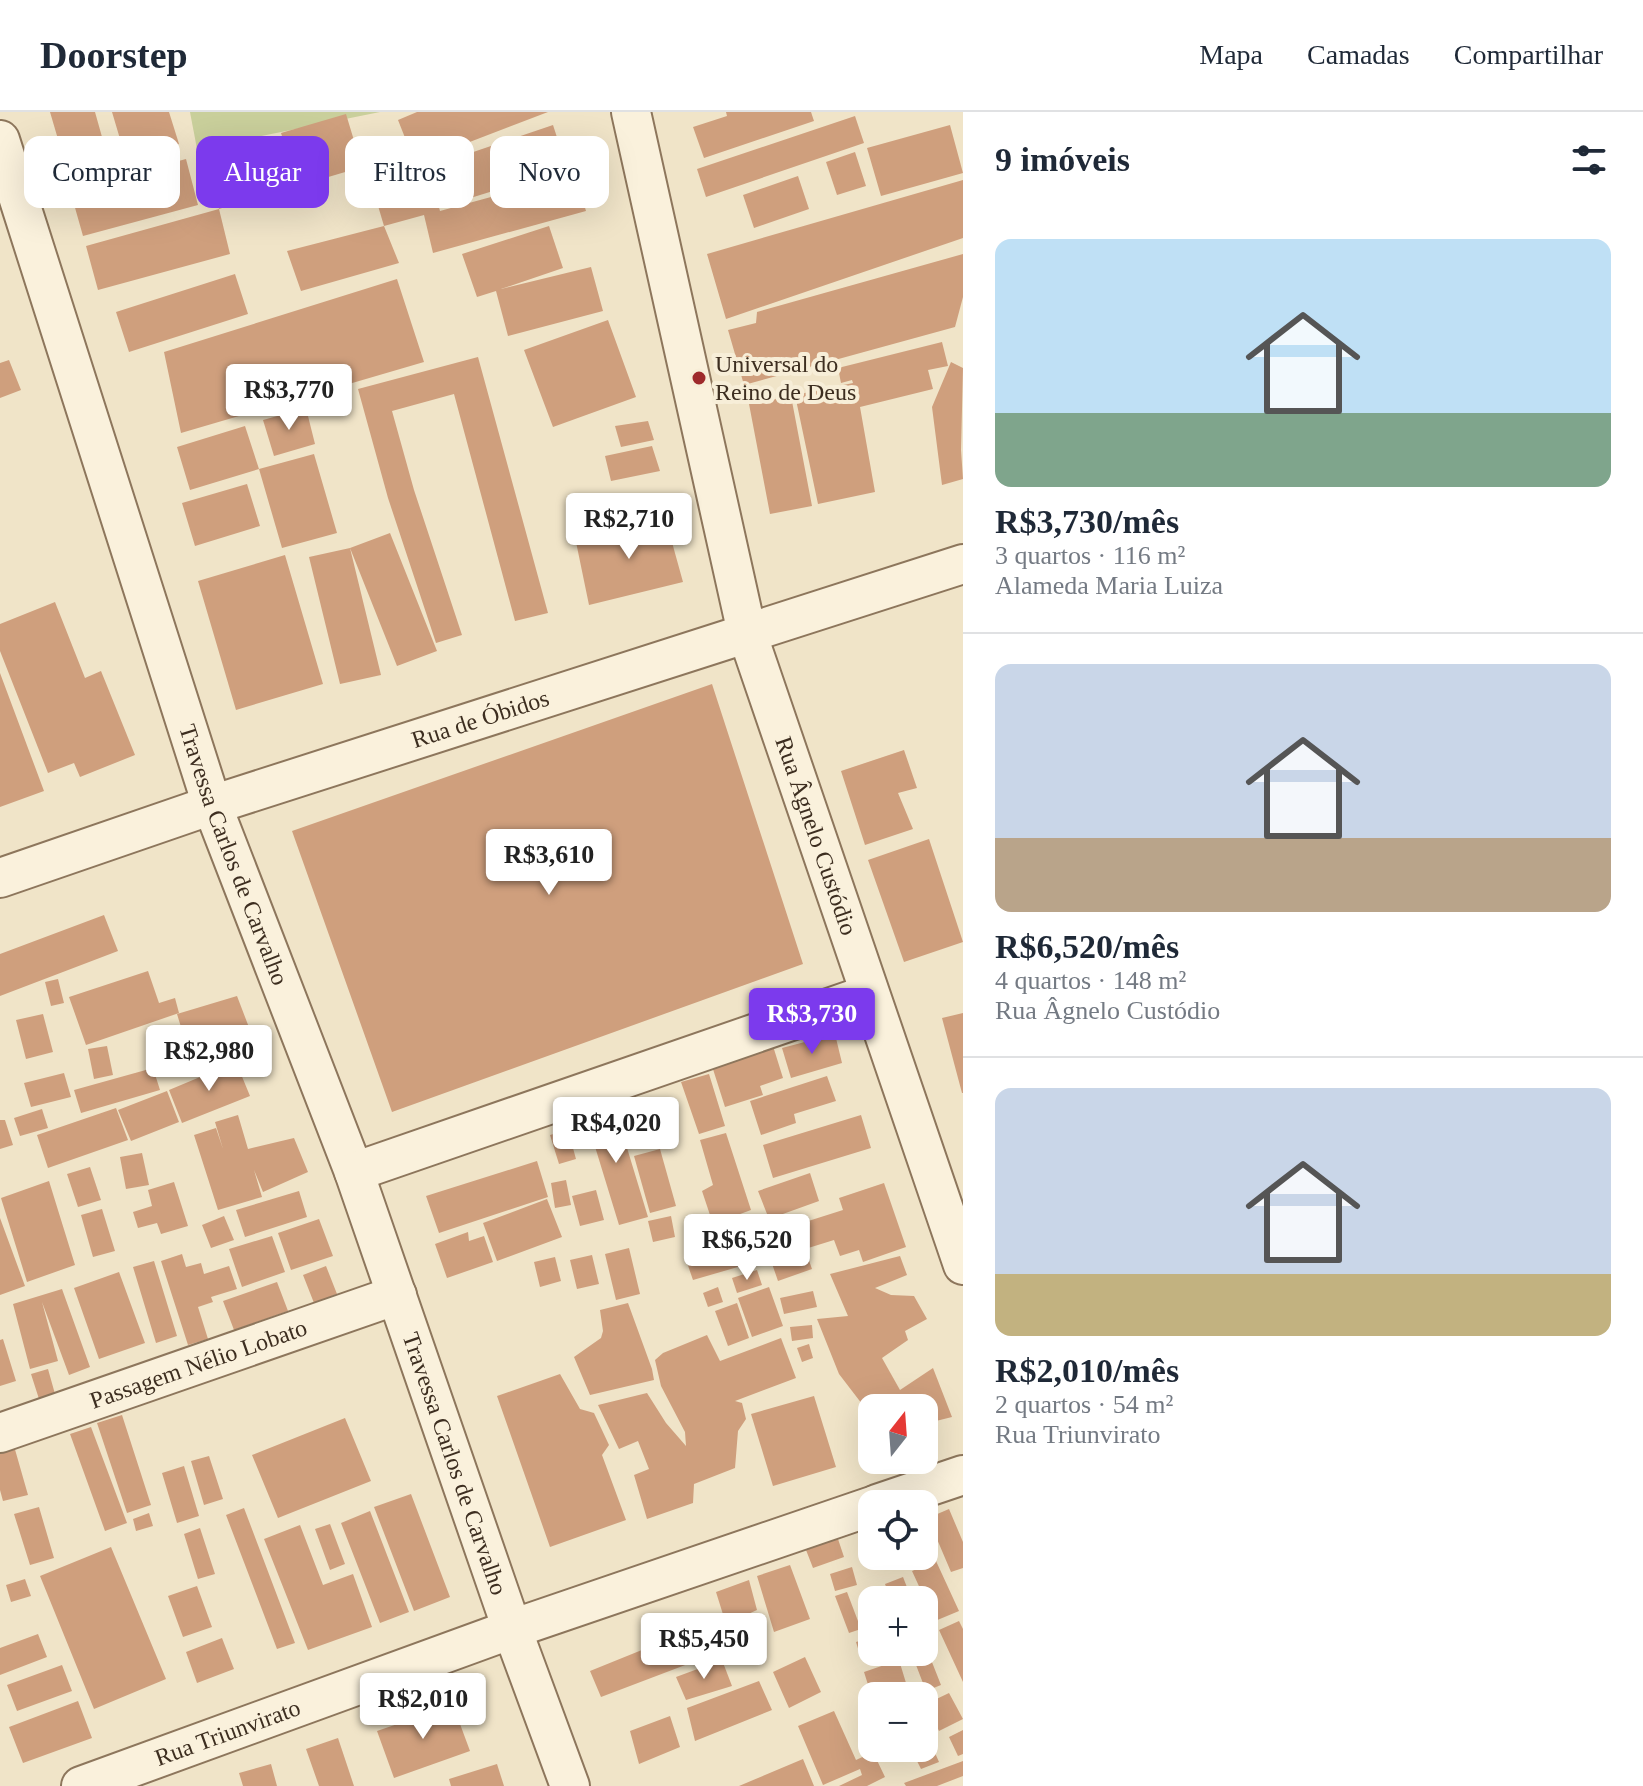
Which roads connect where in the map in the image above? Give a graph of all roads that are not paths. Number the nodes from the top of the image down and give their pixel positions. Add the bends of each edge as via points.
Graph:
1 (631, 112) edge
2 (0, 140) edge
3 (963, 564) edge
4 (747, 633) junction
5 (212, 805) junction
6 (0, 878) edge
7 (869, 994) junction
8 (354, 1172) junction
9 (963, 1265) edge
10 (397, 1295) junction
11 (0, 1433) edge
12 (963, 1475) edge
13 (919, 1490) edge
14 (858, 1511) edge
15 (512, 1629) junction
16 (81, 1786) edge
17 (570, 1786) edge

1 - 4 street, Rua Âgnelo Custódio
2 - 5 street, Travessa Carlos de Carvalho
3 - 4 street, Rua de Óbidos
4 - 5 street, Rua de Óbidos
4 - 7 street, Rua Âgnelo Custódio
5 - 6 street, Rua de Óbidos
5 - 8 street, Travessa Carlos de Carvalho
7 - 8 street
7 - 9 street, Rua Âgnelo Custódio
8 - 10 street, Travessa Carlos de Carvalho
10 - 11 street, Passagem Nélio Lobato
10 - 15 street, Travessa Carlos de Carvalho
12 - 13 street, Rua Triunvirato
14 - 15 street, Rua Triunvirato
15 - 16 street, Rua Triunvirato
15 - 17 street, Travessa Carlos de Carvalho

